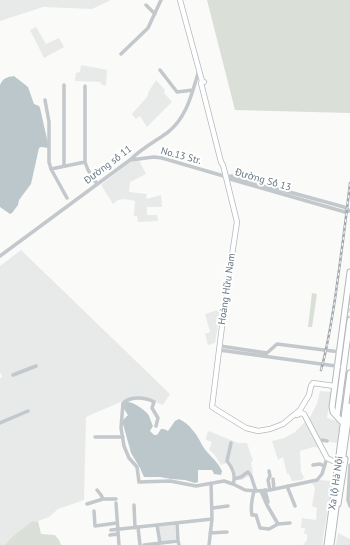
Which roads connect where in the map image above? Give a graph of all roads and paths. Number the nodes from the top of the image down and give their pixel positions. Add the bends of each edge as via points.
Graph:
1 (161, 0) edge
2 (182, 0) edge
3 (146, 5) dead end
4 (155, 14) junction
5 (121, 54) dead end
6 (199, 69) junction
7 (160, 70) dead end
8 (196, 81) junction
9 (202, 81) junction
10 (64, 85) dead end
11 (86, 86) dead end
12 (193, 90) junction
13 (45, 100) dead end
14 (130, 160) junction
15 (85, 162) junction
16 (64, 166) junction
17 (51, 169) junction
18 (227, 177) junction
19 (97, 184) junction
20 (67, 198) dead end
21 (310, 200) junction
22 (0, 256) edge
23 (350, 272) edge
24 (350, 320) edge
25 (344, 338) dead end
26 (220, 340) junction
27 (343, 344) dead end
28 (219, 348) junction
29 (339, 352) junction
30 (345, 353) junction
31 (36, 366) dead end
32 (337, 366) junction
33 (343, 367) junction
34 (350, 372) edge
35 (13, 375) dead end
36 (338, 375) dead end
37 (334, 386) junction
38 (350, 406) edge
39 (28, 411) dead end
40 (335, 414) junction
41 (0, 423) edge
42 (347, 423) edge
43 (156, 426) dead end
44 (95, 437) dead end
45 (122, 437) junction
46 (327, 441) dead end
47 (231, 442) dead end
48 (318, 442) junction
49 (347, 451) edge
50 (327, 458) junction
51 (337, 462) junction
52 (313, 465) dead end
53 (350, 465) edge
54 (324, 466) junction
55 (269, 471) dead end
56 (335, 475) junction
57 (234, 478) junction
58 (273, 479) dead end
59 (211, 483) junction
60 (233, 484) junction
61 (287, 486) junction
62 (97, 490) dead end
63 (268, 490) junction
64 (255, 491) junction
65 (103, 499) junction
66 (269, 503) dead end
67 (87, 504) dead end
68 (134, 505) dead end
69 (228, 506) dead end
70 (295, 506) dead end
71 (350, 506) edge
72 (212, 508) junction
73 (94, 511) dead end
74 (212, 519) junction
75 (117, 523) junction
76 (177, 523) junction
77 (290, 523) dead end
78 (278, 524) junction
79 (158, 525) junction
80 (137, 527) junction
81 (118, 529) junction
82 (111, 530) dead end
83 (227, 532) dead end
84 (210, 533) junction
85 (118, 534) junction
86 (110, 535) dead end
87 (160, 543) junction
88 (179, 543) edge
89 (119, 545) edge
90 (140, 545) edge
91 (144, 545) edge
92 (209, 545) edge
93 (324, 545) edge
94 (327, 545) edge
95 (332, 545) edge

1 - 4 street
2 - 6 main road
3 - 4 street
4 - 5 street via 148,28
6 - 8 street, Đường số 11
6 - 9 main road
7 - 12 street via 177,92
8 - 9 street
8 - 12 street, Đường số 11
9 - 18 main road
10 - 16 street
11 - 15 street
12 - 14 street, Đường số 11 via 183,115 169,132
13 - 17 street
14 - 18 street, No.13 Str. via 162,158
14 - 19 street, Đường số 11
15 - 16 street
15 - 19 street
16 - 17 street
17 - 20 street
18 - 21 street, Đường Số 13
18 - 26 main road via 237,222
19 - 22 street, Đường số 11
21 - 21 street, Đường Số 13 via 345,212 350,211 346,208
23 - 29 highway
24 - 30 highway
25 - 27 highway
26 - 28 main road
26 - 48 main road via 210,408 240,427 258,433 278,428 301,413 304,414
28 - 29 street via 267,352 277,344
28 - 32 street
28 - 37 main road via 212,407 252,430 270,429 288,420 304,405 314,383
29 - 30 street
29 - 32 highway
30 - 33 highway
31 - 35 street
32 - 33 street
32 - 37 highway
33 - 40 highway
34 - 42 highway, Xa lộ Hà Nội
36 - 40 highway
37 - 40 highway via 332,407
38 - 42 highway, Xa lộ Hà Nội
39 - 41 street
40 - 42 highway
42 - 49 highway, Xa lộ Hà Nội
42 - 51 highway, Xa lộ Hà Nội
43 - 45 street via 158,418 152,408 154,402 137,398 126,400 122,404
44 - 45 street
45 - 59 street via 127,456 138,469 139,482 170,481 196,486
46 - 48 street
47 - 57 street via 227,461
48 - 50 main road
49 - 95 highway, Xa lộ Hà Nội
50 - 51 main road
50 - 54 street
51 - 56 highway, Xa lộ Hà Nội
52 - 54 street
53 - 71 street
54 - 61 street via 317,480
55 - 63 street
56 - 93 highway, Xa lộ Hà Nội
56 - 94 highway, Xa lộ Hà Nội
57 - 60 street
57 - 64 street via 248,472
58 - 63 street
59 - 60 street via 224,481
59 - 72 street
60 - 64 street via 241,489
61 - 63 street
61 - 70 street
62 - 65 street
63 - 64 street
63 - 66 street
63 - 78 street via 267,505
64 - 78 street via 252,515 256,515 260,529 269,529
65 - 67 street
65 - 75 street via 116,501
68 - 80 street
69 - 72 street
72 - 74 street
73 - 75 street via 95,526
74 - 76 street
74 - 84 street
75 - 81 street
76 - 79 street
76 - 88 street
77 - 78 street
79 - 80 street
79 - 87 street
80 - 81 street
80 - 90 street
81 - 82 street
81 - 85 street
83 - 84 street
84 - 92 street
85 - 86 street
85 - 89 street
87 - 88 street
87 - 91 street

